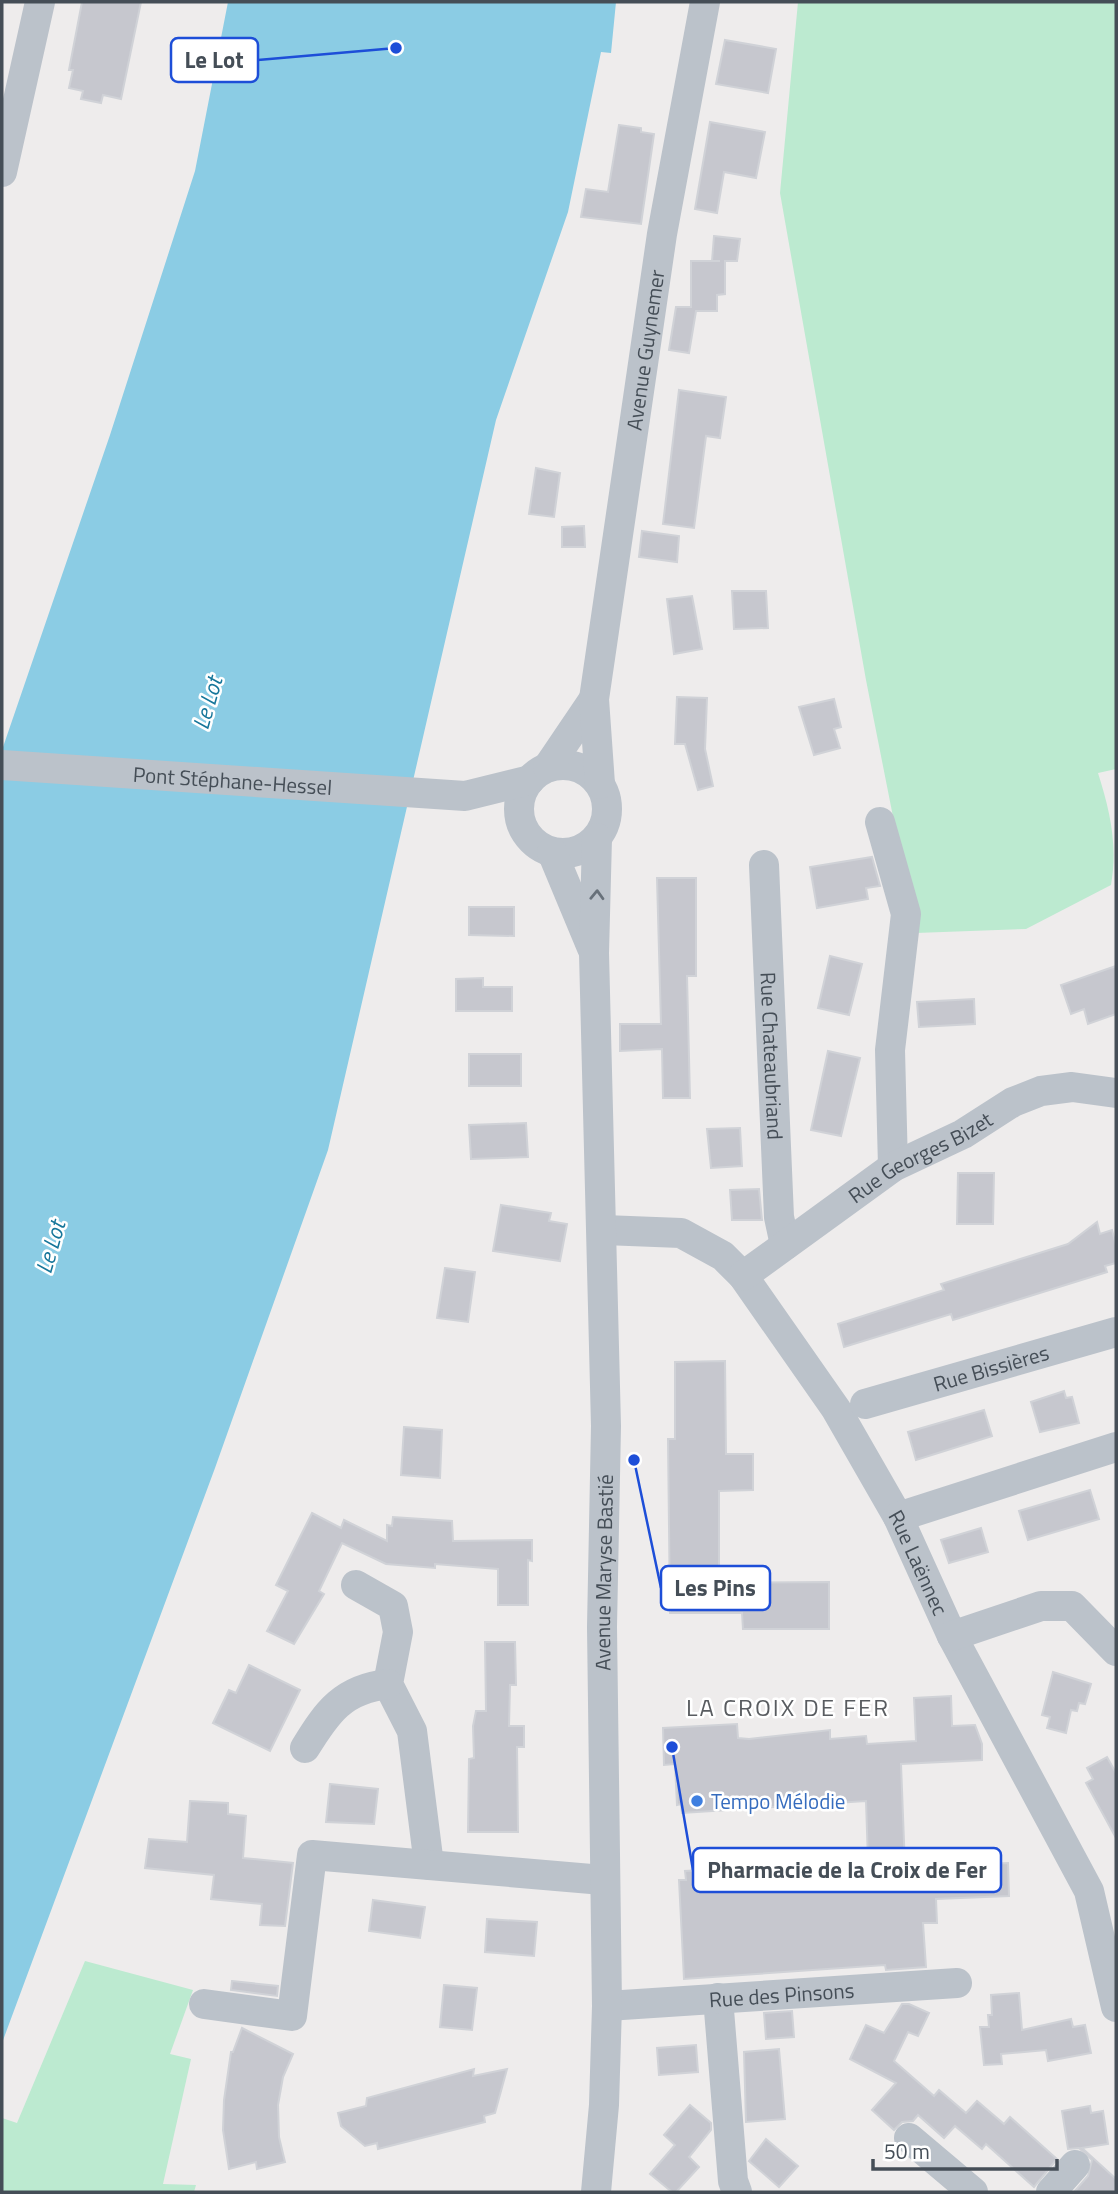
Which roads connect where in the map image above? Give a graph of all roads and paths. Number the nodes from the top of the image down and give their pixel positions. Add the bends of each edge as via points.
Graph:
1 (40, 2) edge
2 (705, 2) edge
3 (2, 172) edge
4 (594, 699) junction
5 (2, 765) edge
6 (539, 773) junction
7 (600, 784) junction
8 (495, 799) junction
9 (880, 822) dead end
10 (522, 824) junction
11 (597, 838) junction
12 (552, 852) junction
13 (764, 865) dead end
14 (594, 953) junction
15 (1116, 1093) edge
16 (893, 1167) junction
17 (604, 1230) junction
18 (785, 1245) junction
19 (743, 1276) junction
20 (1116, 1332) edge
21 (866, 1404) dead end
22 (1116, 1447) edge
23 (898, 1517) junction
24 (356, 1585) dead end
25 (952, 1636) junction
26 (1116, 1651) edge
27 (388, 1684) junction
28 (305, 1748) dead end
29 (429, 1865) junction
30 (603, 1880) junction
31 (957, 1983) dead end
32 (718, 1998) junction
33 (204, 2004) dead end
34 (607, 2006) junction
35 (1116, 2007) edge
36 (909, 2138) dead end
37 (1075, 2165) dead end
38 (596, 2192) edge
39 (737, 2192) edge
40 (973, 2192) edge
41 (1051, 2192) edge

1 - 3 street
2 - 4 street, Avenue Guynemer via 662,234
4 - 6 street, Avenue Guynemer
4 - 7 street, Avenue Guynemer
5 - 8 street, Pont Stéphane-Hessel
6 - 7 street via 577,767
6 - 8 street
6 - 10 street via 522,793
7 - 11 street via 608,806
8 - 10 street
9 - 16 street via 906,914 890,1050
10 - 12 street via 528,836
11 - 12 street via 577,851
14 -> 11 street, Avenue Maryse Bastié
12 - 14 street, Avenue Maryse Bastié
13 - 18 street, Rue Chateaubriand via 779,1217
14 - 17 street, Avenue Maryse Bastié
15 - 16 street, Rue Georges Bizet via 1072,1087 1041,1091
16 - 18 street, Rue Georges Bizet
17 - 19 street, Rue Laënnec via 681,1233 723,1256
17 - 30 street, Avenue Maryse Bastié
18 - 19 street, Rue Georges Bizet
19 - 23 street, Rue Laënnec via 836,1409
20 - 21 street, Rue Bissières
22 - 23 street
23 - 25 street, Rue Laënnec
24 - 27 street via 393,1606 398,1632
25 - 26 street via 1041,1606 1072,1606
25 - 35 street, Rue Laënnec via 1089,1891
27 - 28 street via 369,1686 329,1709
27 - 29 street via 412,1731
29 - 30 street
29 - 33 street via 312,1855 292,2016
30 - 34 street, Avenue Maryse Bastié
31 - 32 street, Rue des Pinsons
32 - 34 street, Rue des Pinsons
32 - 39 street
34 - 38 street, Avenue Maryse Bastié
36 - 40 street
37 - 41 street

